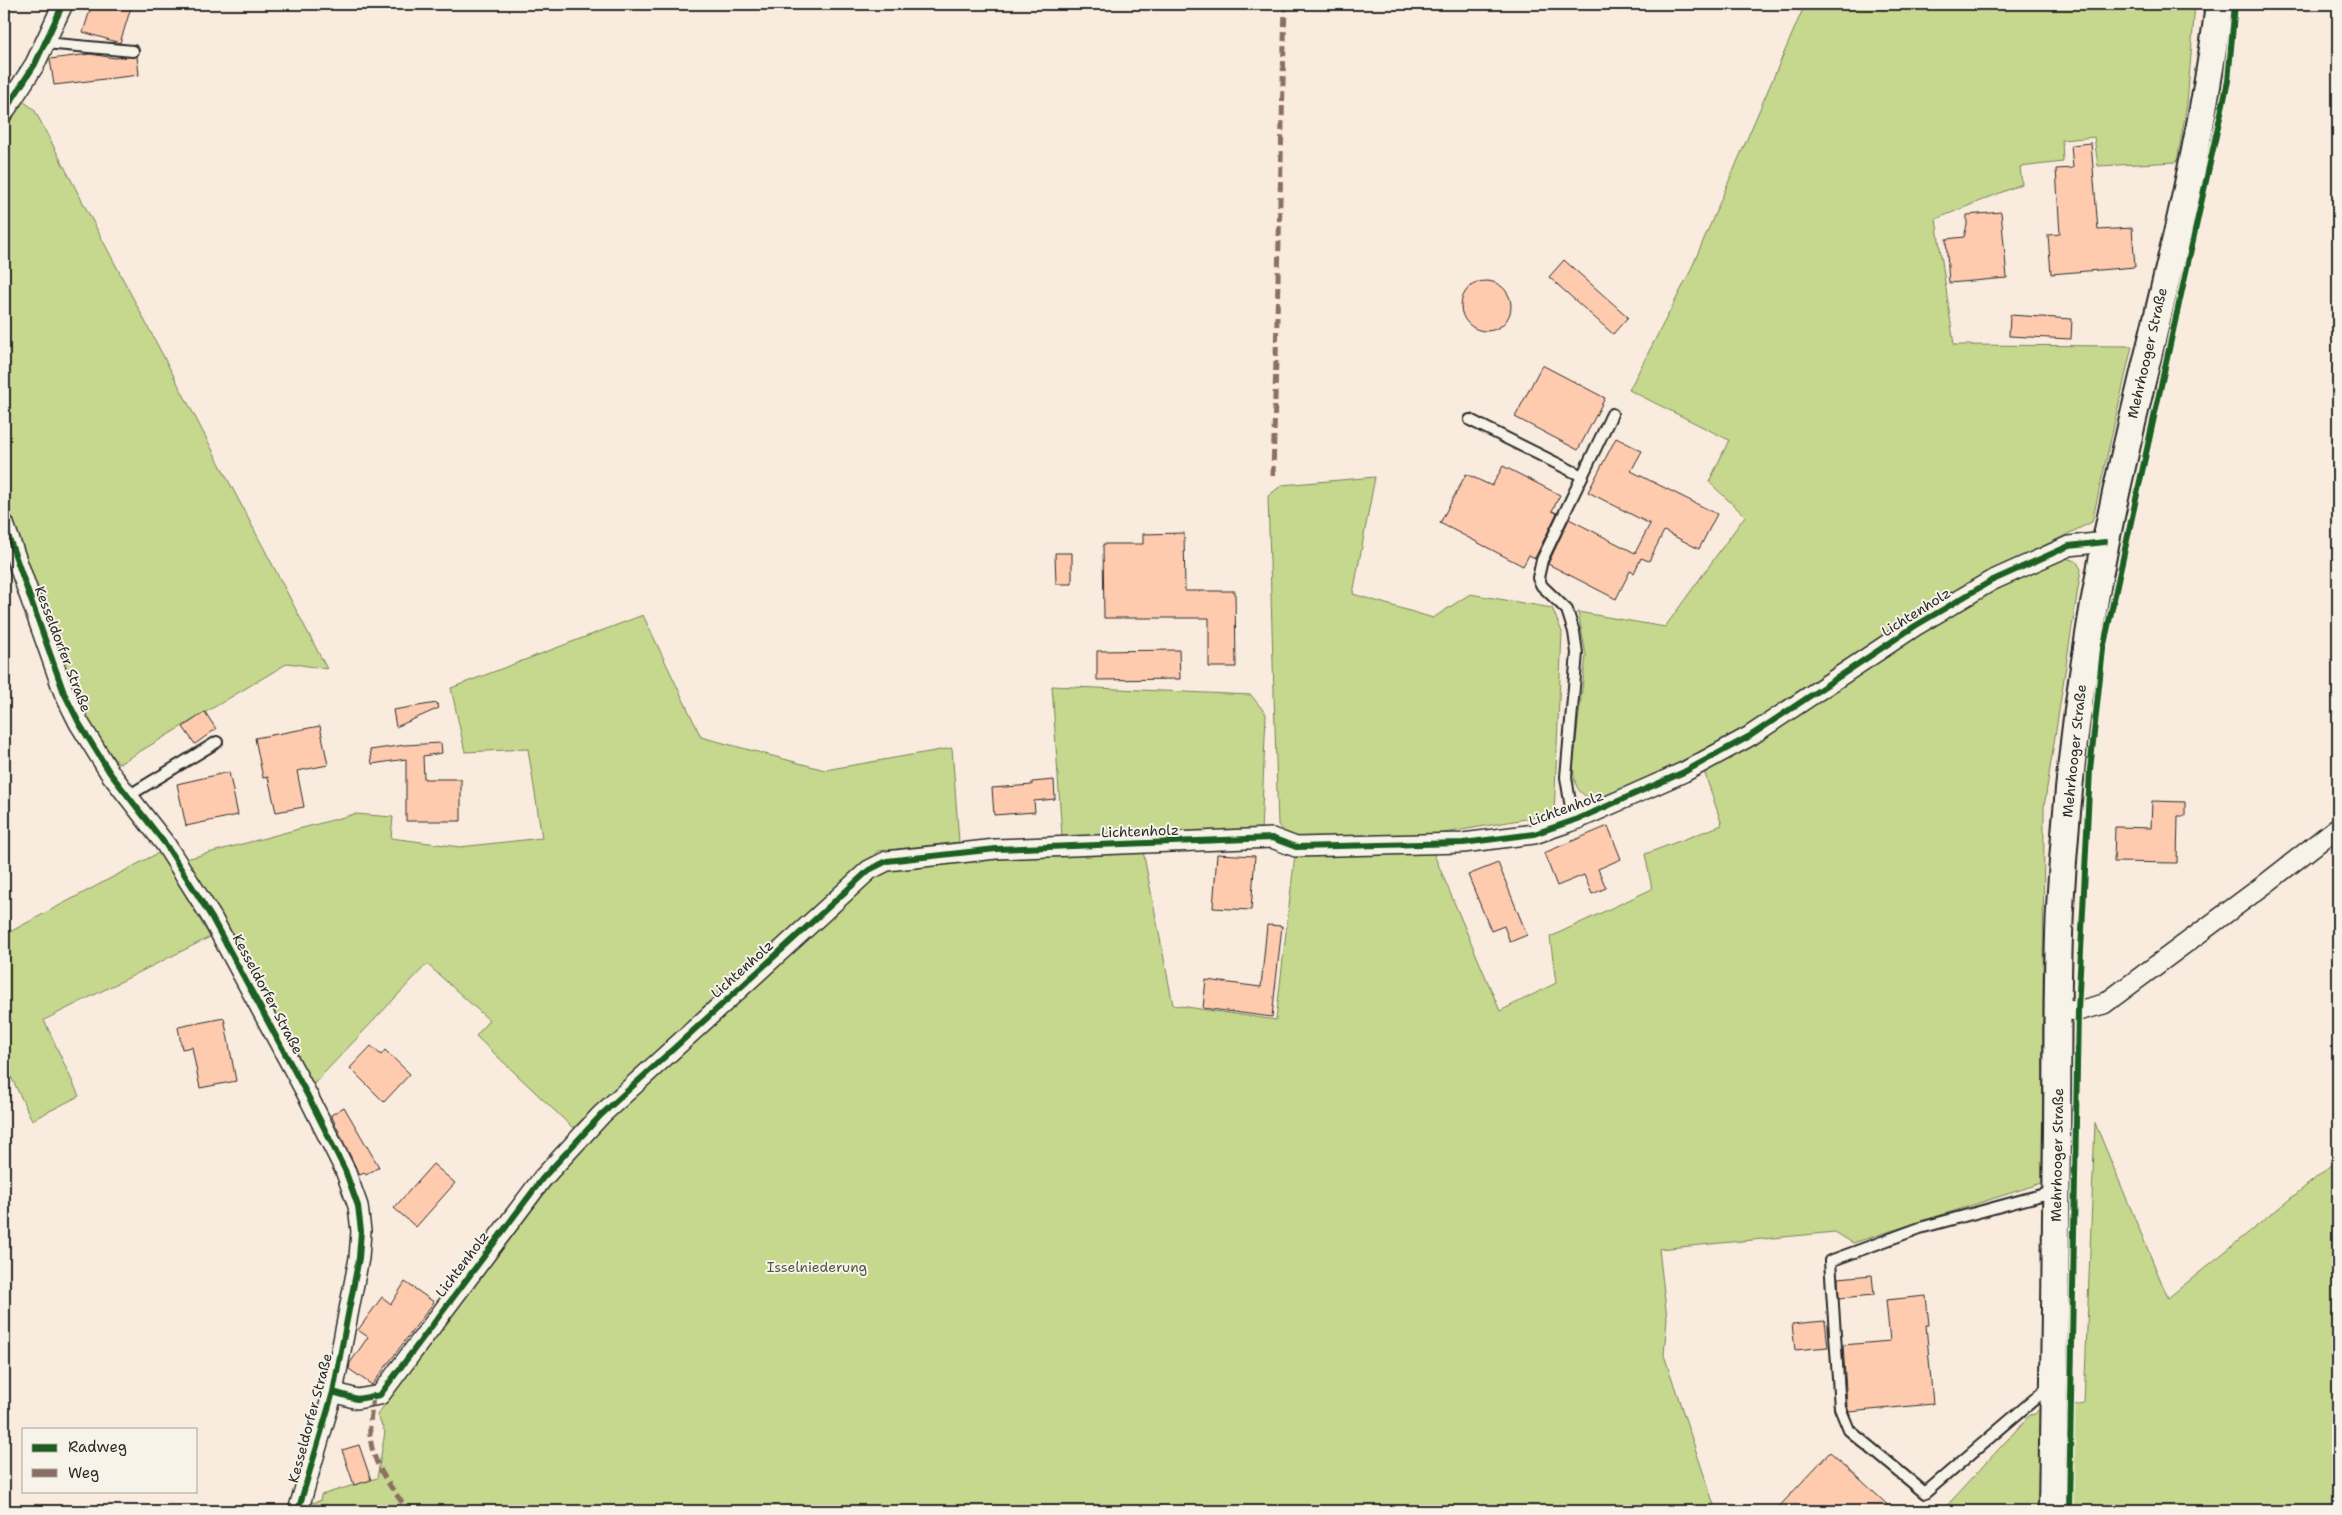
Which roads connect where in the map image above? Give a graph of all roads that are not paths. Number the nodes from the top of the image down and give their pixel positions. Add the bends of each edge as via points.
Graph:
1 (63, 4) edge
2 (2219, 4) edge
3 (45, 43) junction
4 (133, 51) dead end
5 (4, 112) edge
6 (1612, 414) dead end
7 (1470, 420) dead end
8 (1582, 476) junction
9 (4, 524) edge
10 (2105, 542) junction
11 (217, 742) dead end
12 (128, 796) junction
13 (1578, 819) junction
14 (2338, 827) edge
15 (2058, 1008) junction
16 (2056, 1191) junction
17 (2054, 1383) junction
18 (333, 1392) junction
19 (298, 1511) edge
20 (2052, 1511) edge

1 - 3 street
2 - 10 main road, Mehrhooger Straße via 2211,68 2191,165
3 - 4 lane
3 - 5 street
6 - 8 lane
7 - 8 lane
8 - 13 lane via 1542,560 1538,578 1542,586 1568,610 1574,632 1577,652 1566,777 1570,802
9 - 12 street, Kesseldorfer Straße via 64,693 110,773
10 - 13 street, Lichtenholz via 2069,546 1991,581 1915,626 1750,736 1684,772
10 - 15 main road, Mehrhooger Straße via 2086,648 2070,775 2061,894
11 - 12 lane
12 - 18 street, Kesseldorfer Straße via 166,845 212,918 308,1096 358,1206 362,1231 359,1258
13 - 18 street, Lichtenholz via 1534,834 1463,843 1296,847 1272,838 996,848 887,861 869,870 601,1115 542,1179 380,1395 357,1399
14 - 15 street via 2104,1004 2078,1011
15 - 16 main road, Mehrhooger Straße
16 - 17 main road, Mehrhooger Straße
16 - 17 lane via 1920,1228 1830,1261 1840,1408 1849,1430 1925,1493
17 - 20 main road, Mehrhooger Straße
18 - 19 street, Kesseldorfer Straße

